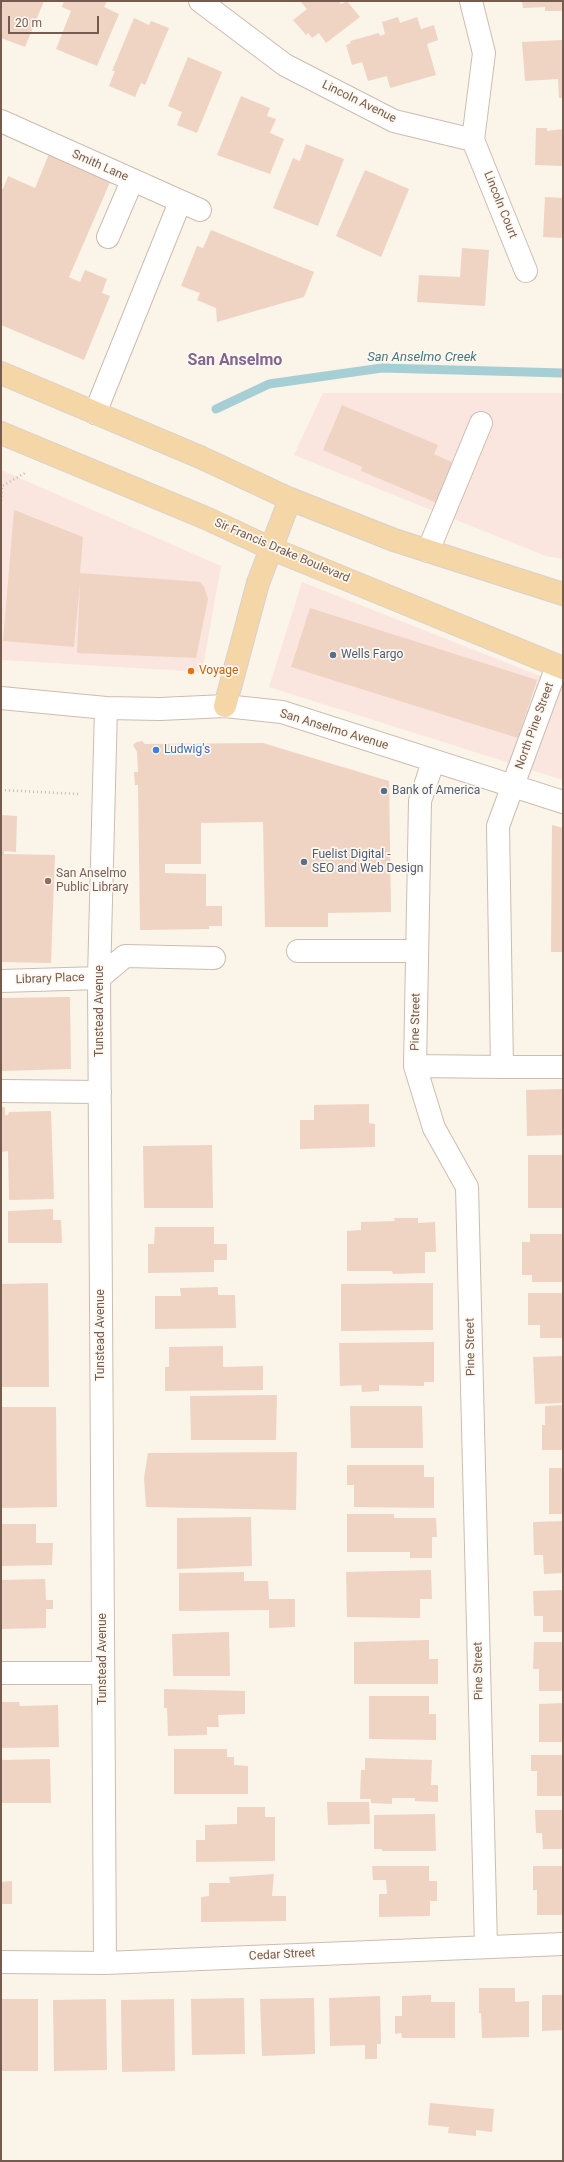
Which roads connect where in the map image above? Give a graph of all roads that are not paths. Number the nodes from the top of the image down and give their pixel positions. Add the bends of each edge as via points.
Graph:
1 (200, 1) edge
2 (471, 1) edge
3 (1, 121) edge
4 (473, 140) junction
5 (132, 180) junction
6 (180, 202) junction
7 (200, 210) dead end
8 (108, 237) dead end
9 (526, 271) dead end
10 (1, 373) edge
11 (95, 413) junction
12 (481, 424) dead end
13 (1, 433) edge
14 (290, 499) junction
15 (270, 548) junction
16 (428, 551) junction
17 (563, 594) edge
18 (560, 667) edge
19 (1, 698) edge
20 (225, 706) junction
21 (106, 708) junction
22 (433, 762) junction
23 (512, 786) junction
24 (563, 802) edge
25 (298, 951) dead end
26 (417, 952) junction
27 (214, 958) dead end
28 (99, 978) junction
29 (1, 981) edge
30 (415, 1066) junction
31 (502, 1067) junction
32 (563, 1067) edge
33 (1, 1091) edge
34 (100, 1092) junction
35 (1, 1673) edge
36 (103, 1673) junction
37 (563, 1944) edge
38 (486, 1946) junction
39 (1, 1962) edge
40 (105, 1963) junction

1 - 4 street, Lincoln Avenue via 285,65 394,121
2 - 4 street via 484,53
3 - 5 street, Smith Lane
4 - 9 street, Lincoln Court
5 - 6 street, Smith Lane
5 - 8 street
6 - 7 street, Smith Lane
6 - 11 street
10 - 11 main road
11 - 14 main road via 200,457
12 - 16 street
13 - 15 main road, Sir Francis Drake Boulevard
14 - 15 main road
14 - 16 main road
15 - 18 main road, Sir Francis Drake Boulevard
15 - 20 main road
16 - 17 main road
18 - 23 street, North Pine Street
19 - 21 street, San Anselmo Avenue
20 - 21 street, San Anselmo Avenue
20 - 22 street, San Anselmo Avenue via 282,712
21 - 28 street, Tunstead Avenue
22 - 23 street, San Anselmo Avenue
22 - 26 street, Pine Street via 420,801
23 - 24 street, San Anselmo Avenue
23 - 31 street, North Pine Street via 498,826
25 - 26 street
26 - 30 street, Pine Street
27 - 28 street via 125,956
28 - 29 street, Library Place
28 - 34 street, Tunstead Avenue
30 - 31 street
30 - 38 street, Pine Street via 434,1128 466,1187
31 - 32 street
33 - 34 street
34 - 36 street, Tunstead Avenue
35 - 36 street
36 - 40 street, Tunstead Avenue
37 - 38 street, Cedar Street
38 - 40 street, Cedar Street
39 - 40 street, Cedar Street

